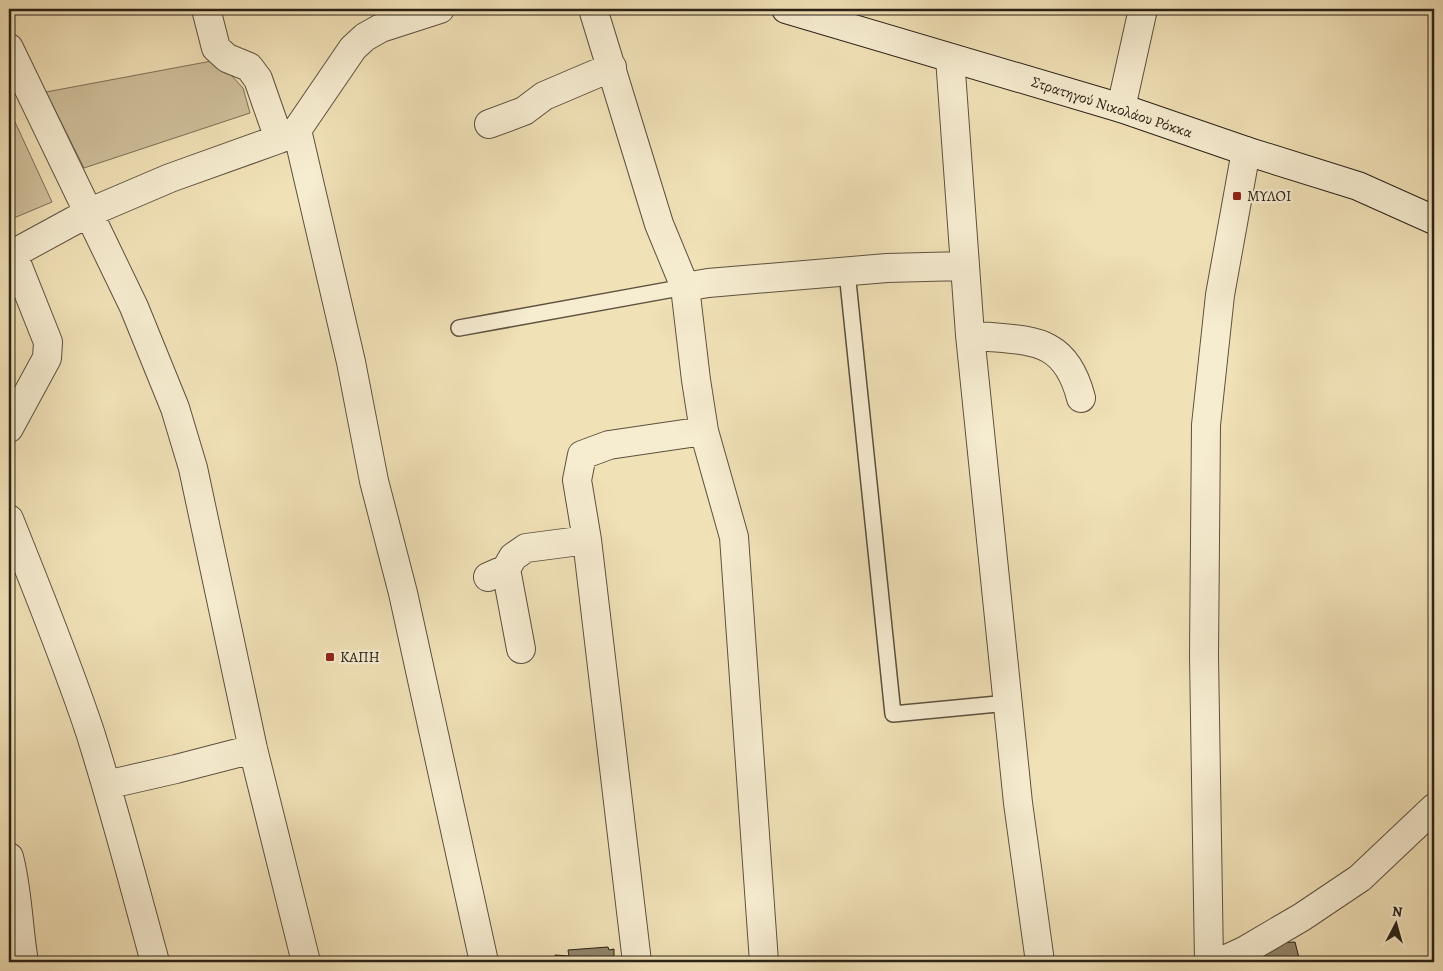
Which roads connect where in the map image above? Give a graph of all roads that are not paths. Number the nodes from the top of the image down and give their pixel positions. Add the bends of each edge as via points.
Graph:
1 (206, 9) edge
2 (440, 9) edge
3 (593, 9) edge
4 (786, 9) edge
5 (1143, 9) edge
6 (9, 48) edge
7 (950, 58) junction
8 (612, 68) junction
9 (1121, 108) junction
10 (489, 124) dead end
11 (288, 135) junction
12 (1246, 151) junction
13 (88, 213) junction
14 (1434, 220) edge
15 (11, 255) edge
16 (964, 266) junction
17 (847, 272) junction
18 (685, 287) junction
19 (459, 328) dead end
20 (970, 335) junction
21 (1081, 398) dead end
22 (9, 428) edge
23 (704, 431) junction
24 (9, 519) edge
25 (587, 540) junction
26 (521, 649) dead end
27 (1008, 703) junction
28 (253, 749) junction
29 (106, 785) junction
30 (1434, 808) edge
31 (9, 857) edge
32 (24, 962) edge
33 (155, 962) edge
34 (306, 962) edge
35 (484, 962) edge
36 (637, 962) edge
37 (764, 962) edge
38 (1040, 962) edge
39 (1209, 962) edge
40 (1220, 962) edge

1 - 11 street via 216,48 228,58 249,67
2 - 11 street via 381,28 365,37 353,48
3 - 8 street
4 - 7 street, Στρατηγού Νικολάου Ρόκκα
5 - 9 street
6 - 13 street
7 - 9 street, Στρατηγού Νικολάου Ρόκκα
7 - 16 street
8 - 10 street via 544,96 524,111
8 - 18 street via 660,224
9 - 12 street, Στρατηγού Νικολάου Ρόκκα
11 - 13 street via 170,178
11 - 35 street via 351,362 374,481 403,594
12 - 14 street, Στρατηγού Νικολάου Ρόκκα via 1358,186
12 - 39 street via 1220,295 1206,425 1204,656
13 - 15 street
13 - 28 street via 134,307 175,408 193,468
15 - 22 street via 48,342 47,358
16 - 17 street
16 - 20 street
17 - 18 street
17 - 27 lane via 893,714
18 - 19 lane
18 - 23 street
20 - 21 street via 1036,342 1052,351 1065,361 1076,380
20 - 27 street
23 - 25 street via 609,445 582,455 577,480
23 - 37 street via 734,537
24 - 29 street via 57,639
25 - 26 street via 526,548 497,573
25 - 36 street
27 - 38 street
28 - 29 street
28 - 34 street
29 - 33 street
30 - 40 street via 1360,878 1302,917
31 - 32 street

